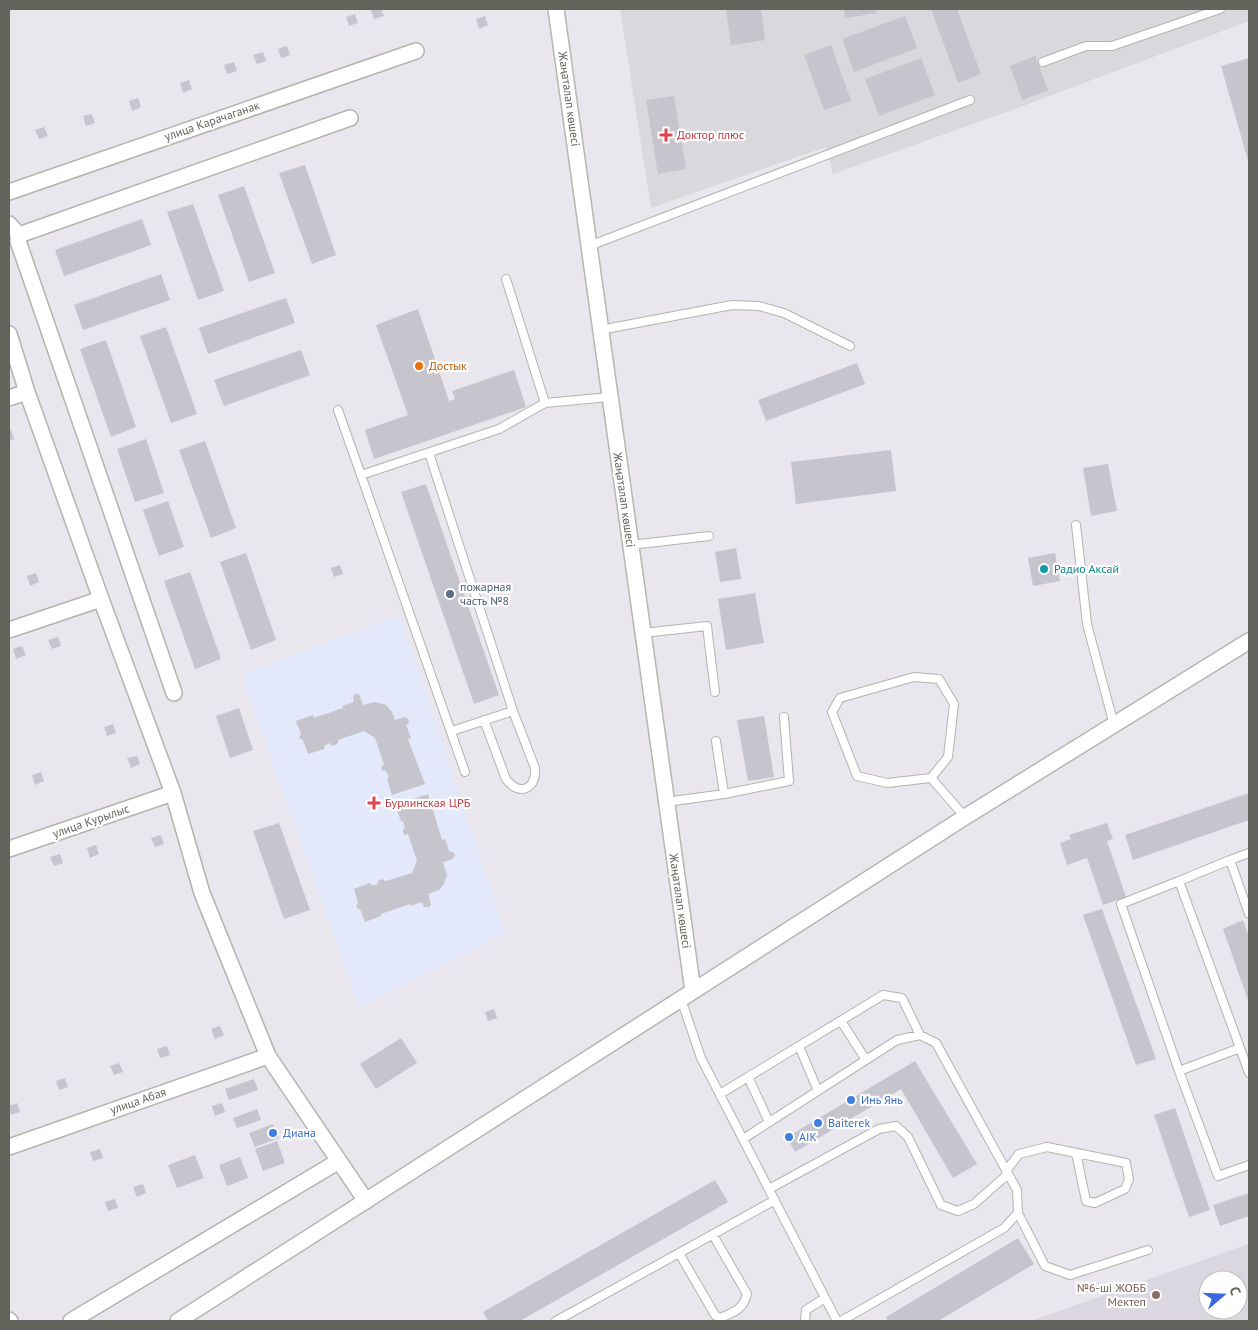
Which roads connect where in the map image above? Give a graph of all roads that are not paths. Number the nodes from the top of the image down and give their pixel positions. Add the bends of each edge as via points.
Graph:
1 (556, 9) edge
2 (1220, 9) edge
3 (416, 50) dead end
4 (1043, 62) dead end
5 (970, 100) dead end
6 (350, 118) dead end
7 (9, 192) edge
8 (14, 230) edge
9 (589, 246) junction
10 (506, 278) dead end
11 (600, 330) junction
12 (9, 334) edge
13 (850, 346) dead end
14 (27, 392) junction
15 (609, 397) junction
16 (9, 398) edge
17 (545, 403) junction
18 (338, 410) dead end
19 (429, 453) junction
20 (361, 475) junction
21 (1076, 525) dead end
22 (709, 536) dead end
23 (631, 545) junction
24 (101, 599) junction
25 (9, 630) edge
26 (643, 633) junction
27 (1249, 641) edge
28 (715, 692) dead end
29 (174, 693) dead end
30 (513, 710) junction
31 (784, 717) dead end
32 (484, 720) junction
33 (1114, 725) junction
34 (452, 731) junction
35 (716, 741) dead end
36 (466, 772) dead end
37 (932, 778) junction
38 (173, 793) junction
39 (724, 794) junction
40 (666, 802) junction
41 (965, 817) junction
42 (9, 848) edge
43 (1249, 853) edge
44 (1230, 860) junction
45 (1179, 881) junction
46 (1249, 914) edge
47 (687, 995) junction
48 (841, 1021) junction
49 (920, 1035) junction
50 (799, 1046) junction
51 (1240, 1048) junction
52 (268, 1056) junction
53 (866, 1060) junction
54 (1179, 1071) junction
55 (1249, 1073) edge
56 (748, 1077) junction
57 (818, 1091) junction
58 (720, 1094) junction
59 (769, 1122) junction
60 (743, 1139) junction
61 (9, 1147) edge
62 (1076, 1153) junction
63 (339, 1161) junction
64 (1249, 1165) edge
65 (1007, 1173) junction
66 (769, 1189) junction
67 (775, 1200) junction
68 (366, 1201) junction
69 (1018, 1213) junction
70 (713, 1235) junction
71 (1148, 1250) dead end
72 (679, 1254) junction
73 (825, 1298) junction
74 (571, 1313) junction
75 (71, 1321) edge
76 (178, 1321) edge
77 (556, 1321) edge
78 (576, 1321) edge
79 (805, 1321) edge
80 (837, 1321) edge
81 (841, 1321) edge

1 - 9 street, Жаңаталап көшесі
2 - 4 lane via 1112,46 1086,46
3 - 7 street, улица Карачаганак
5 - 9 lane
6 - 8 street
8 - 29 street
9 - 11 street, Жаңаталап көшесі
10 - 17 lane
11 - 13 lane via 732,306 759,306 784,313
11 - 15 street, Жаңаталап көшесі
12 - 14 street
14 - 16 street
14 - 24 street
15 - 17 lane
15 - 23 street, Жаңаталап көшесі
17 - 19 lane via 499,429
18 - 20 lane
19 - 20 lane
19 - 30 lane
20 - 34 lane
21 - 33 lane via 1087,624
22 - 23 lane
23 - 26 street, Жаңаталап көшесі
24 - 25 street
24 - 38 street
26 - 28 lane via 707,626
26 - 40 street, Жаңаталап көшесі
27 - 33 street
30 - 32 lane
30 - 32 lane via 536,776 525,788 519,790 506,779
31 - 39 lane via 789,780
32 - 34 lane
33 - 41 street
34 - 36 lane
35 - 39 lane
37 - 37 lane via 887,783 857,776 832,712 840,698 914,677 939,679 954,704 948,757
37 - 41 lane
38 - 42 street, улица Курылыс
38 - 52 street via 202,893
39 - 40 lane
40 - 47 street, Жаңаталап көшесі
41 - 47 street
43 - 44 lane
44 - 45 lane
44 - 46 lane
45 - 51 lane
45 - 54 lane via 1121,904
47 - 58 lane via 701,1058
47 - 68 street
48 - 49 lane via 883,995 902,998
48 - 50 lane
48 - 53 lane
49 - 53 lane via 897,1040
49 - 65 lane via 936,1043
50 - 56 lane
50 - 57 lane
51 - 54 lane
51 - 55 lane
52 - 61 street, улица Абая
52 - 63 street
53 - 57 lane
54 - 64 lane via 1218,1176
56 - 58 lane
56 - 59 lane
57 - 59 lane
58 - 60 lane
59 - 60 lane
60 - 66 lane
62 - 62 lane via 1126,1164 1130,1179 1126,1189 1095,1203 1086,1201
62 - 65 lane via 1047,1147 1019,1154
63 - 68 street
63 - 75 street
65 - 66 lane via 974,1204 958,1211 941,1205 908,1137 896,1126 879,1129
65 - 69 lane via 1017,1190
66 - 67 lane
67 - 70 lane
67 - 73 lane
68 - 76 street
69 - 71 lane via 1045,1266 1070,1274
69 - 81 lane via 1004,1228
70 - 72 lane
70 - 72 lane via 747,1294 739,1309 720,1318 715,1315
72 - 74 lane
73 - 79 lane via 806,1310
73 - 80 lane
74 - 77 lane
74 - 78 lane

